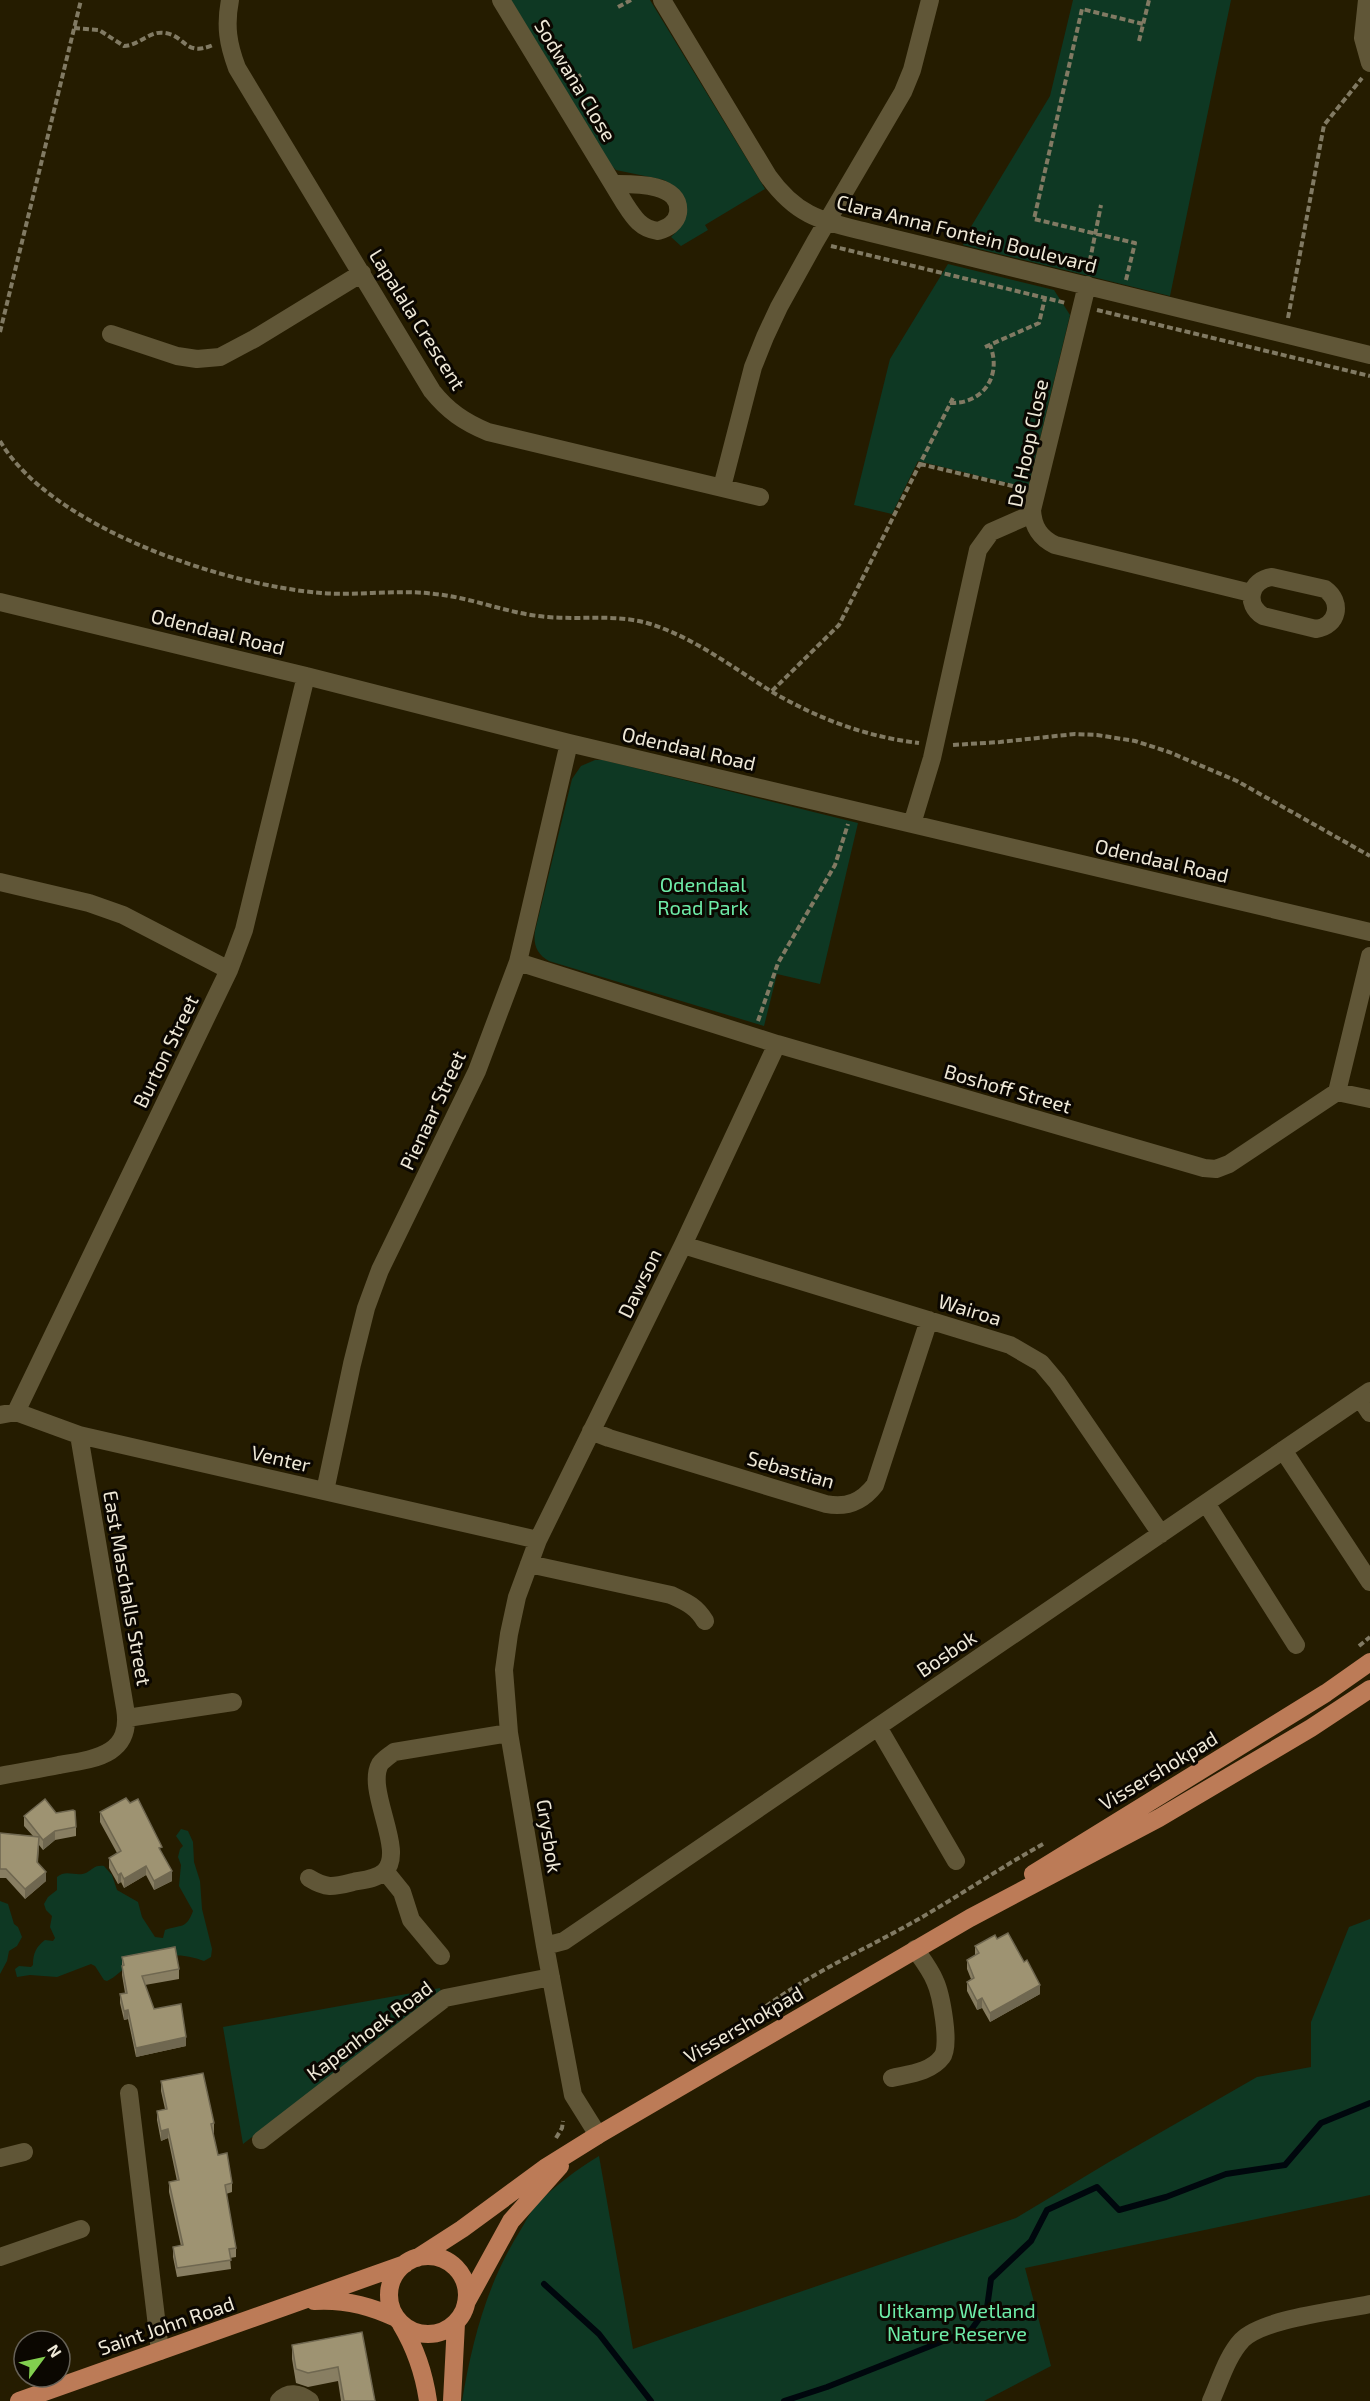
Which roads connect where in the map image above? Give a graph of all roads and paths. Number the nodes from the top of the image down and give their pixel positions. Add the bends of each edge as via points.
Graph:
1 (81, 0) edge
2 (230, 0) edge
3 (501, 0) edge
4 (630, 0) edge
5 (662, 0) edge
6 (930, 0) edge
7 (1149, 0) edge
8 (1367, 0) edge
9 (618, 7) dead end
10 (1143, 24) junction
11 (74, 28) junction
12 (1139, 41) dead end
13 (228, 42) junction
14 (1367, 70) edge
15 (613, 184) dead end
16 (1101, 206) dead end
17 (827, 222) junction
18 (1095, 233) junction
19 (362, 273) junction
20 (1087, 285) junction
21 (1123, 294) junction
22 (1045, 298) dead end
23 (1118, 315) dead end
24 (0, 332) edge
25 (111, 334) dead end
26 (1285, 334) junction
27 (990, 345) junction
28 (985, 347) dead end
29 (1370, 355) edge
30 (0, 441) edge
31 (920, 464) junction
32 (722, 487) junction
33 (1036, 492) junction
34 (760, 497) dead end
35 (1032, 514) junction
36 (1251, 593) dead end
37 (0, 602) edge
38 (306, 676) junction
39 (772, 692) junction
40 (569, 743) junction
41 (935, 745) junction
42 (853, 810) junction
43 (912, 824) junction
44 (1370, 856) edge
45 (0, 882) edge
46 (1370, 932) edge
47 (1370, 956) edge
48 (518, 962) junction
49 (229, 970) junction
50 (753, 1036) junction
51 (777, 1044) junction
52 (1337, 1092) junction
53 (1370, 1099) edge
54 (683, 1245) junction
55 (929, 1320) junction
56 (1365, 1395) edge
57 (8, 1413) edge
58 (1370, 1413) edge
59 (591, 1431) junction
60 (79, 1435) junction
61 (1283, 1450) junction
62 (325, 1491) junction
63 (1206, 1503) junction
64 (1161, 1534) junction
65 (538, 1540) junction
66 (529, 1564) junction
67 (1370, 1582) edge
68 (705, 1621) dead end
69 (1370, 1637) edge
70 (1296, 1645) dead end
71 (1353, 1650) dead end
72 (1370, 1662) edge
73 (1370, 1689) edge
74 (233, 1702) dead end
75 (127, 1718) junction
76 (878, 1727) junction
77 (510, 1733) junction
78 (0, 1776) edge
79 (1053, 1839) dead end
80 (956, 1861) dead end
81 (385, 1871) junction
82 (309, 1878) dead end
83 (970, 1917) junction
84 (545, 1946) junction
85 (915, 1949) junction
86 (441, 1956) dead end
87 (551, 1977) junction
88 (745, 2023) dead end
89 (892, 2078) dead end
90 (129, 2093) dead end
91 (598, 2135) junction
92 (261, 2140) dead end
93 (24, 2152) dead end
94 (571, 2153) junction
95 (0, 2157) edge
96 (81, 2229) dead end
97 (0, 2257) edge
98 (411, 2261) junction
99 (466, 2303) junction
100 (295, 2304) junction
101 (1370, 2304) edge
102 (398, 2321) junction
103 (456, 2323) junction
104 (160, 2351) junction
105 (19, 2401) edge
106 (279, 2401) edge
107 (310, 2401) edge
108 (428, 2401) edge
109 (452, 2401) edge
110 (1211, 2401) edge

1 - 11 path
2 - 13 street, Lapalala Crescent
3 - 15 street, Sodwana Close
4 - 9 path
5 - 17 street, Clara Anna Fontein Boulevard via 778,189 796,207
6 - 17 street via 903,92
7 - 10 path
8 - 14 street via 1363,38
10 - 12 path
10 - 18 path via 1083,9 1034,219
11 - 13 path via 99,30 124,46 163,32 197,50
11 - 24 path
13 - 19 street, Lapalala Crescent via 237,68
14 - 26 path via 1324,125
16 - 18 path
17 - 20 street, Clara Anna Fontein Boulevard
17 - 32 street via 779,307 753,367
18 - 20 path
18 - 21 path via 1135,243
19 - 25 street via 220,357 177,356
19 - 32 street, Lapalala Crescent via 432,391 466,423 488,432
20 - 21 street, Clara Anna Fontein Boulevard
20 - 33 street, De Hoop Close
21 - 23 path
21 - 26 street, Clara Anna Fontein Boulevard
22 - 27 path via 1039,323
26 - 29 street, Clara Anna Fontein Boulevard
27 - 28 path
27 - 31 path via 994,364 990,382 977,397 960,403 951,400
30 - 39 path via 29,478 69,506 128,540 202,569 294,590 349,595 421,592 522,615 628,619 691,642
31 - 33 path
31 - 39 path via 839,625
32 - 34 street, Lapalala Crescent
33 - 35 street, De Hoop Close
35 - 36 street, De Hoop Close via 1038,532 1055,545
35 - 41 street via 991,532 978,550
37 - 38 street, Odendaal Road
38 - 40 street, Odendaal Road
38 - 49 street, Burton Street via 244,930
39 - 41 path via 848,728
40 - 42 street, Odendaal Road
40 - 48 street, Pienaar Street
41 - 43 street
41 - 44 path via 1076,734 1135,741 1237,781
42 - 43 street, Odendaal Road
42 - 50 path via 835,865 778,963
43 - 46 street, Odendaal Road
45 - 49 street via 80,900 123,915
47 - 52 street
48 - 50 street, Boshoff Street
48 - 62 street, Pienaar Street via 477,1071 380,1270 366,1308
49 - 57 street, Burton Street
50 - 51 street, Boshoff Street
51 - 52 street, Boshoff Street via 1204,1168 1229,1164
51 - 54 street, Dawson
52 - 53 street
54 - 55 street, Wairoa
54 - 59 street, Dawson
55 - 59 street, Sebastian via 875,1485 864,1497 847,1505 826,1504
55 - 64 street, Wairoa via 1010,1345 1041,1363
56 - 58 street
56 - 61 street, Bosbok
57 - 60 street, Venter
59 - 65 street, Dawson
60 - 62 street, Venter
60 - 75 street, East Maschalls Street
61 - 63 street, Bosbok
61 - 67 street
62 - 65 street, Venter
63 - 64 street, Bosbok
63 - 70 street
64 - 76 street, Bosbok
65 - 66 street, Grysbok
66 - 68 street via 671,1595 689,1602
66 - 77 street, Grysbok via 517,1597 504,1670
69 - 71 path
72 - 83 main road, Vissershokpad
73 - 83 main road, Vissershokpad via 1159,1818
74 - 75 street
75 - 78 street via 116,1746 99,1758
76 - 80 street
76 - 84 street, Bosbok via 564,1941
77 - 81 street via 394,1752 385,1759 376,1780 390,1848
77 - 84 street, Grysbok
79 - 88 path via 827,1967 767,2003
81 - 82 street via 334,1887 322,1886
81 - 86 street via 402,1892 411,1920
83 - 85 main road, Vissershokpad
84 - 87 street, Grysbok
85 - 89 street via 936,1982 946,2043 944,2055 925,2069
85 - 91 main road, Vissershokpad
87 - 91 street, Grysbok via 573,2095
87 - 92 street, Kapenhoek Road via 445,1998
90 - 104 street
91 - 94 main road, Vissershokpad
93 - 95 street
94 - 98 main road, Vissershokpad
94 - 99 main road, Vissershokpad via 511,2221
96 - 97 street
98 - 99 main road via 437,2257 454,2266 465,2283
98 - 100 main road, Saint John Road
98 - 102 main road via 397,2271 389,2289
99 - 103 main road
100 - 102 main road, Saint John Road via 350,2302 381,2311
100 - 104 main road, Saint John Road
101 - 110 street via 1285,2320 1243,2339
102 - 103 main road via 416,2333 433,2334
102 - 108 main road via 422,2368
103 - 109 main road
104 - 105 main road, Saint John Road
106 - 107 street via 293,2394

